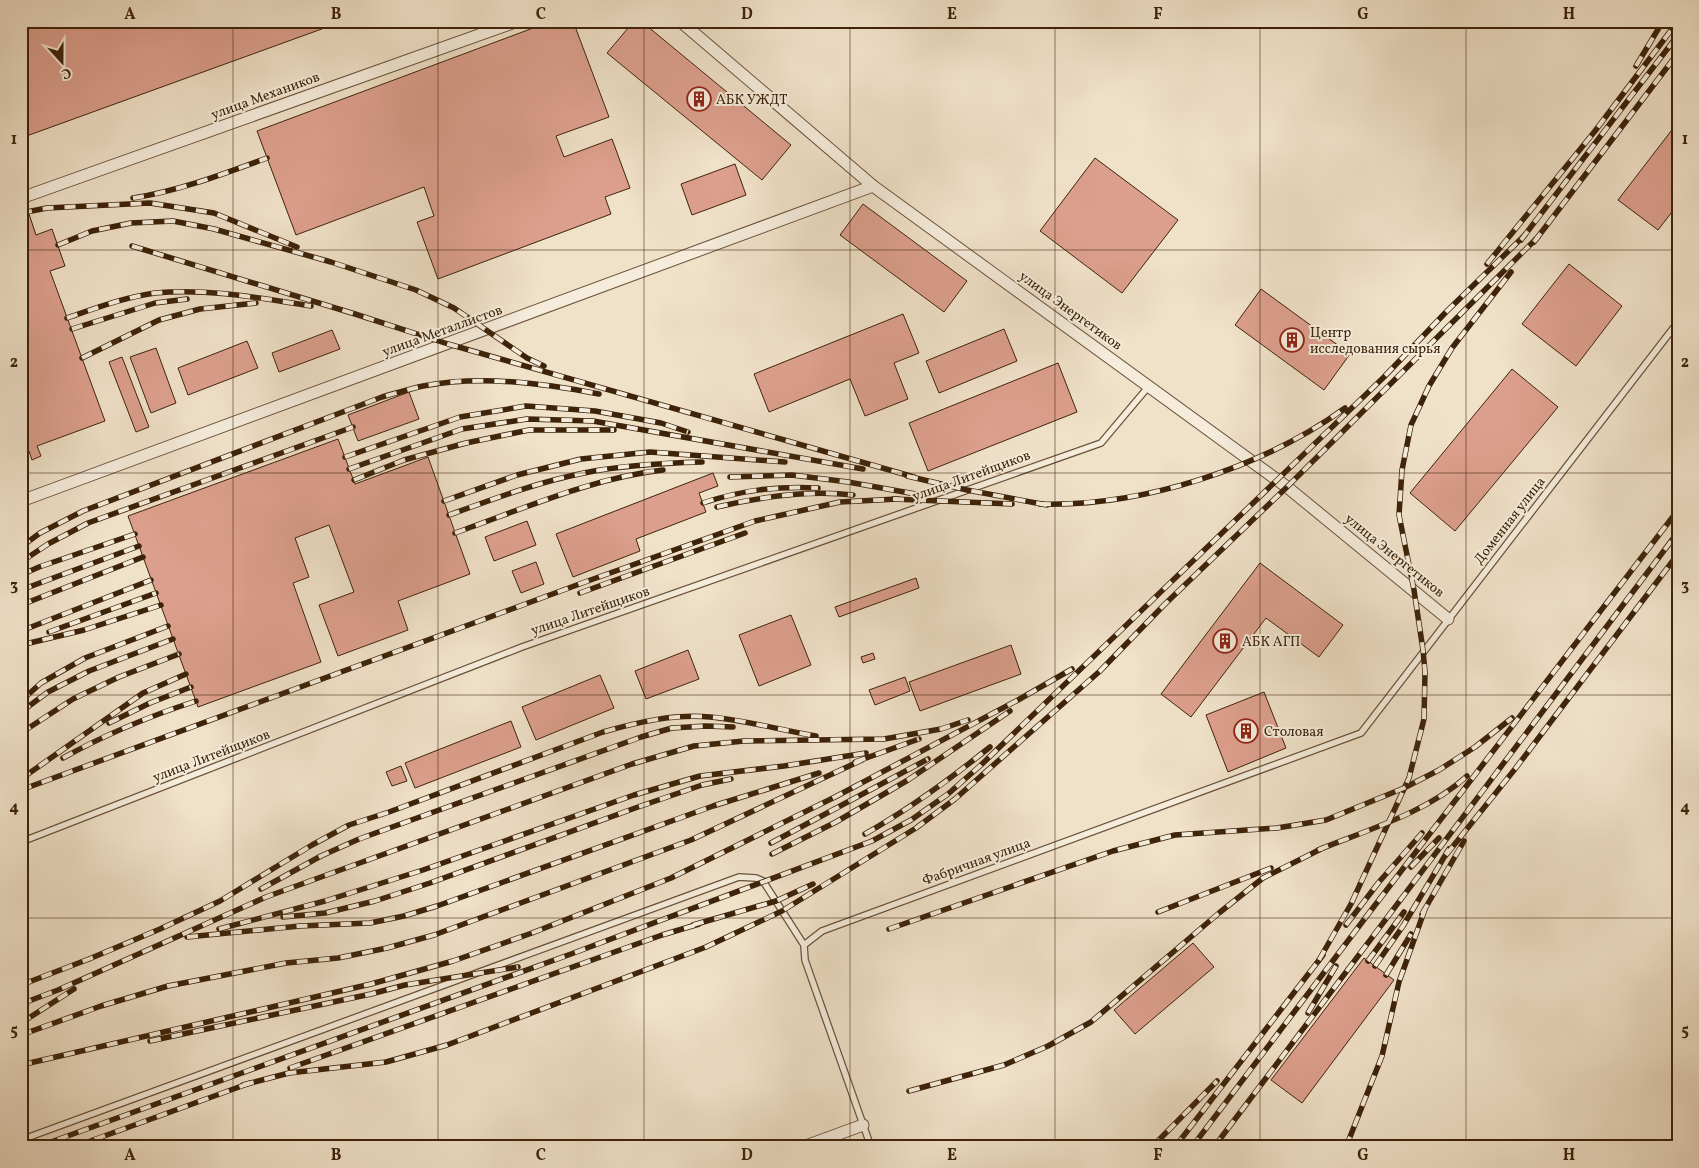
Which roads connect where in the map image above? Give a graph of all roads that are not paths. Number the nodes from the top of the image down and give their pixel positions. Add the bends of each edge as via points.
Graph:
1 (518, 21) edge
2 (680, 21) edge
3 (874, 186) junction
4 (21, 198) edge
5 (1678, 322) edge
6 (1150, 386) junction
7 (21, 501) edge
8 (1448, 619) junction
9 (1361, 733) joint
10 (21, 842) edge
11 (804, 946) junction
12 (863, 1125) junction
13 (21, 1140) edge
14 (803, 1147) edge
15 (871, 1147) edge

1 - 4 street, улица Механиков
2 - 3 street, улица Энергетиков
3 - 6 street, улица Энергетиков
3 - 7 street, улица Металлистов
5 - 8 lane, Доменная улица
6 - 8 street, улица Энергетиков via 1287,486
6 - 10 lane, улица Литейщиков via 1100,443 522,647
8 - 9 lane, Доменная улица
9 - 11 lane, Фабричная улица via 822,931
11 - 12 lane via 805,960
11 - 13 lane via 763,881 739,877
12 - 14 street
12 - 15 lane

